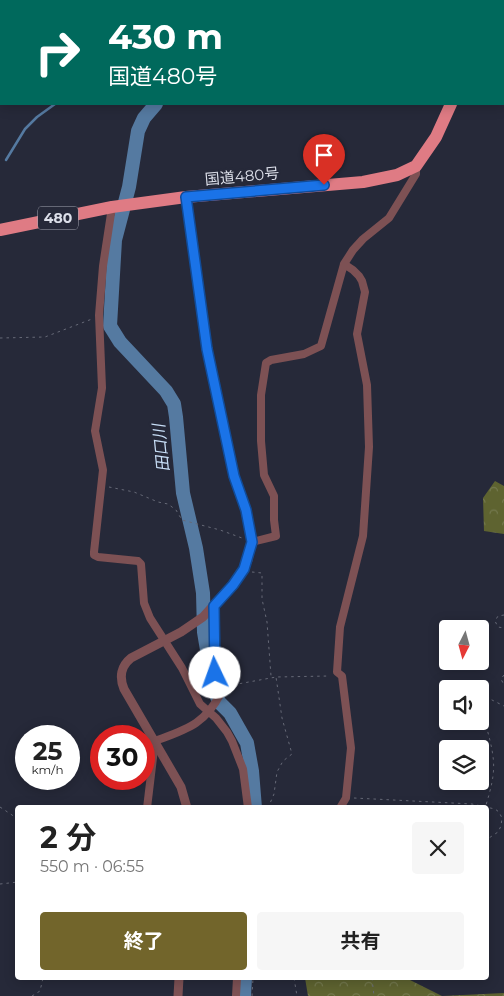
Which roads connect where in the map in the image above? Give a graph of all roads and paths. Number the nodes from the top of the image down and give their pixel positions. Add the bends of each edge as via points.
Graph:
1 (451, 105) edge
2 (416, 166) junction
3 (186, 197) junction
4 (114, 206) junction
5 (0, 230) edge
6 (344, 264) junction
7 (99, 316) junction
8 (0, 338) edge
9 (101, 485) junction
10 (252, 541) junction
11 (244, 569) junction
12 (211, 609) junction
13 (504, 615) edge
14 (504, 628) edge
15 (164, 641) junction
16 (504, 675) edge
17 (276, 676) junction
18 (342, 676) junction
19 (272, 677) junction
20 (504, 685) edge
21 (220, 692) junction
22 (489, 698) edge
23 (504, 706) edge
24 (210, 708) junction
25 (145, 725) edge
26 (487, 730) edge
27 (155, 742) joint
28 (149, 790) edge
29 (346, 798) junction
30 (147, 805) edge
31 (186, 805) edge
32 (248, 805) edge
33 (269, 805) edge
34 (342, 805) edge
35 (468, 805) edge
36 (486, 805) edge
37 (0, 807) edge
38 (489, 807) edge
39 (15, 817) edge
40 (489, 838) edge
41 (15, 882) edge
42 (0, 884) edge
43 (43, 980) edge
44 (180, 980) edge
45 (237, 980) edge
46 (253, 980) edge
47 (294, 980) edge
48 (372, 980) edge
49 (32, 996) edge
50 (178, 996) edge
51 (236, 996) edge
52 (252, 996) edge
53 (297, 996) edge
54 (374, 996) edge

1 - 2 highway via 436,137
2 - 3 highway, 国道480号 / 480 via 397,175 363,182
2 - 6 street via 416,174 389,218 363,239
3 - 4 highway, 国道480号 / 480
3 - 10 street via 208,353
4 - 5 highway, 国道480号 / 480
4 - 7 street via 103,266
6 - 10 street via 321,346 266,364 260,441 264,475 274,496 276,536
6 - 18 street via 359,276 365,292 357,334 367,384 369,447 363,536 340,627 337,672
7 - 8 path via 45,337
7 - 9 street via 102,388 95,432 103,470
9 - 10 path via 168,504 182,520
9 - 15 street via 94,554 140,562 144,603
10 - 11 street
11 - 12 street
11 - 19 path via 262,573
12 - 15 street via 192,626
12 - 21 street via 215,673
13 - 14 path via 495,621 498,627
15 - 24 street via 200,704
15 - 25 street via 127,662 122,669 124,689
16 - 20 path via 501,679
17 - 18 path
17 - 19 path
17 - 33 path via 282,718 292,754 277,772
18 - 29 street via 351,748
19 - 21 path
21 - 24 street
22 - 23 path
24 - 27 street via 206,716 194,725
24 - 32 street via 237,750
26 - 36 path via 495,766
27 - 31 street via 181,787
28 - 30 street
29 - 34 street
29 - 35 path
37 - 39 path
38 - 40 path via 495,808 502,818 498,832
41 - 42 path
43 - 49 path via 40,991
44 - 50 street
45 - 51 street
46 - 52 path
47 - 53 path
48 - 54 path

